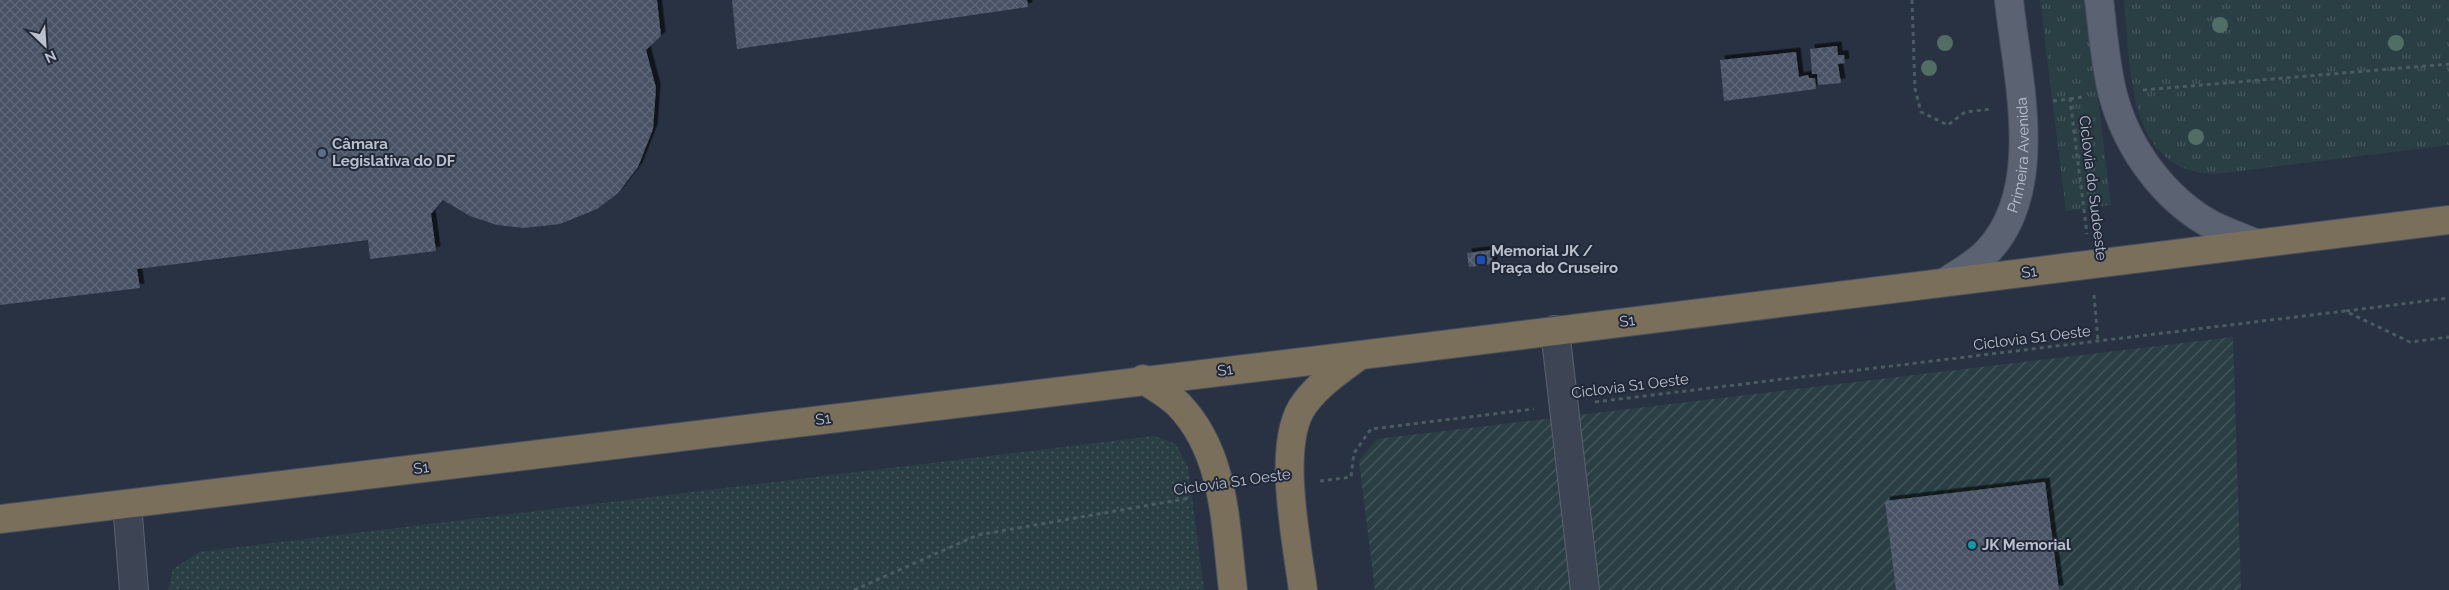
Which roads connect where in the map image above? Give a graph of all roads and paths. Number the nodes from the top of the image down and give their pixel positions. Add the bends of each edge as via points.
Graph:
1 (1912, 0) edge
2 (2009, 0) edge
3 (2099, 0) edge
4 (2449, 64) edge
5 (2112, 94) junction
6 (2022, 105) junction
7 (2449, 220) edge
8 (2254, 244) junction
9 (2091, 264) junction
10 (1947, 281) junction
11 (2449, 298) edge
12 (2345, 311) junction
13 (1555, 330) junction
14 (2449, 337) edge
15 (2098, 341) junction
16 (1361, 355) junction
17 (1143, 380) junction
18 (1562, 406) junction
19 (1290, 485) junction
20 (1221, 493) junction
21 (126, 504) junction
22 (0, 519) edge
23 (134, 590) edge
24 (854, 590) edge
25 (1233, 590) edge
26 (1303, 590) edge
27 (1585, 590) edge

1 - 6 path, Ciclovia do Sudoeste via 1915,89 1920,112 1948,125 1965,112
2 - 6 main road, Primeira Avenida
3 - 5 main road
4 - 5 path
5 - 8 main road via 2123,125 2140,157 2174,198 2212,224
6 - 9 path, Ciclovia do Sudoeste via 2070,99
6 - 10 main road, Primeira Avenida via 2021,178 2009,222 1987,253
7 - 8 highway, S1
8 - 9 highway, S1
9 - 10 highway, S1
9 - 15 path, Ciclovia do Sudoeste
10 - 13 highway, S1
11 - 12 path, Ciclovia S1 Oeste
12 - 14 path via 2410,342
12 - 15 path, Ciclovia S1 Oeste
13 - 16 highway, S1
13 - 18 lane
15 - 18 path, Ciclovia S1 Oeste
16 - 17 highway, S1
16 - 19 highway via 1324,382 1303,404 1293,427 1289,448
17 - 20 highway via 1176,402 1194,423 1216,467
17 - 21 highway, S1
18 - 19 path, Ciclovia S1 Oeste via 1371,429 1354,453 1351,477
18 - 27 lane
19 - 26 highway
20 - 24 path, Ciclovia S1 Oeste via 978,536
20 - 25 highway
21 - 22 highway, S1
21 - 23 lane

